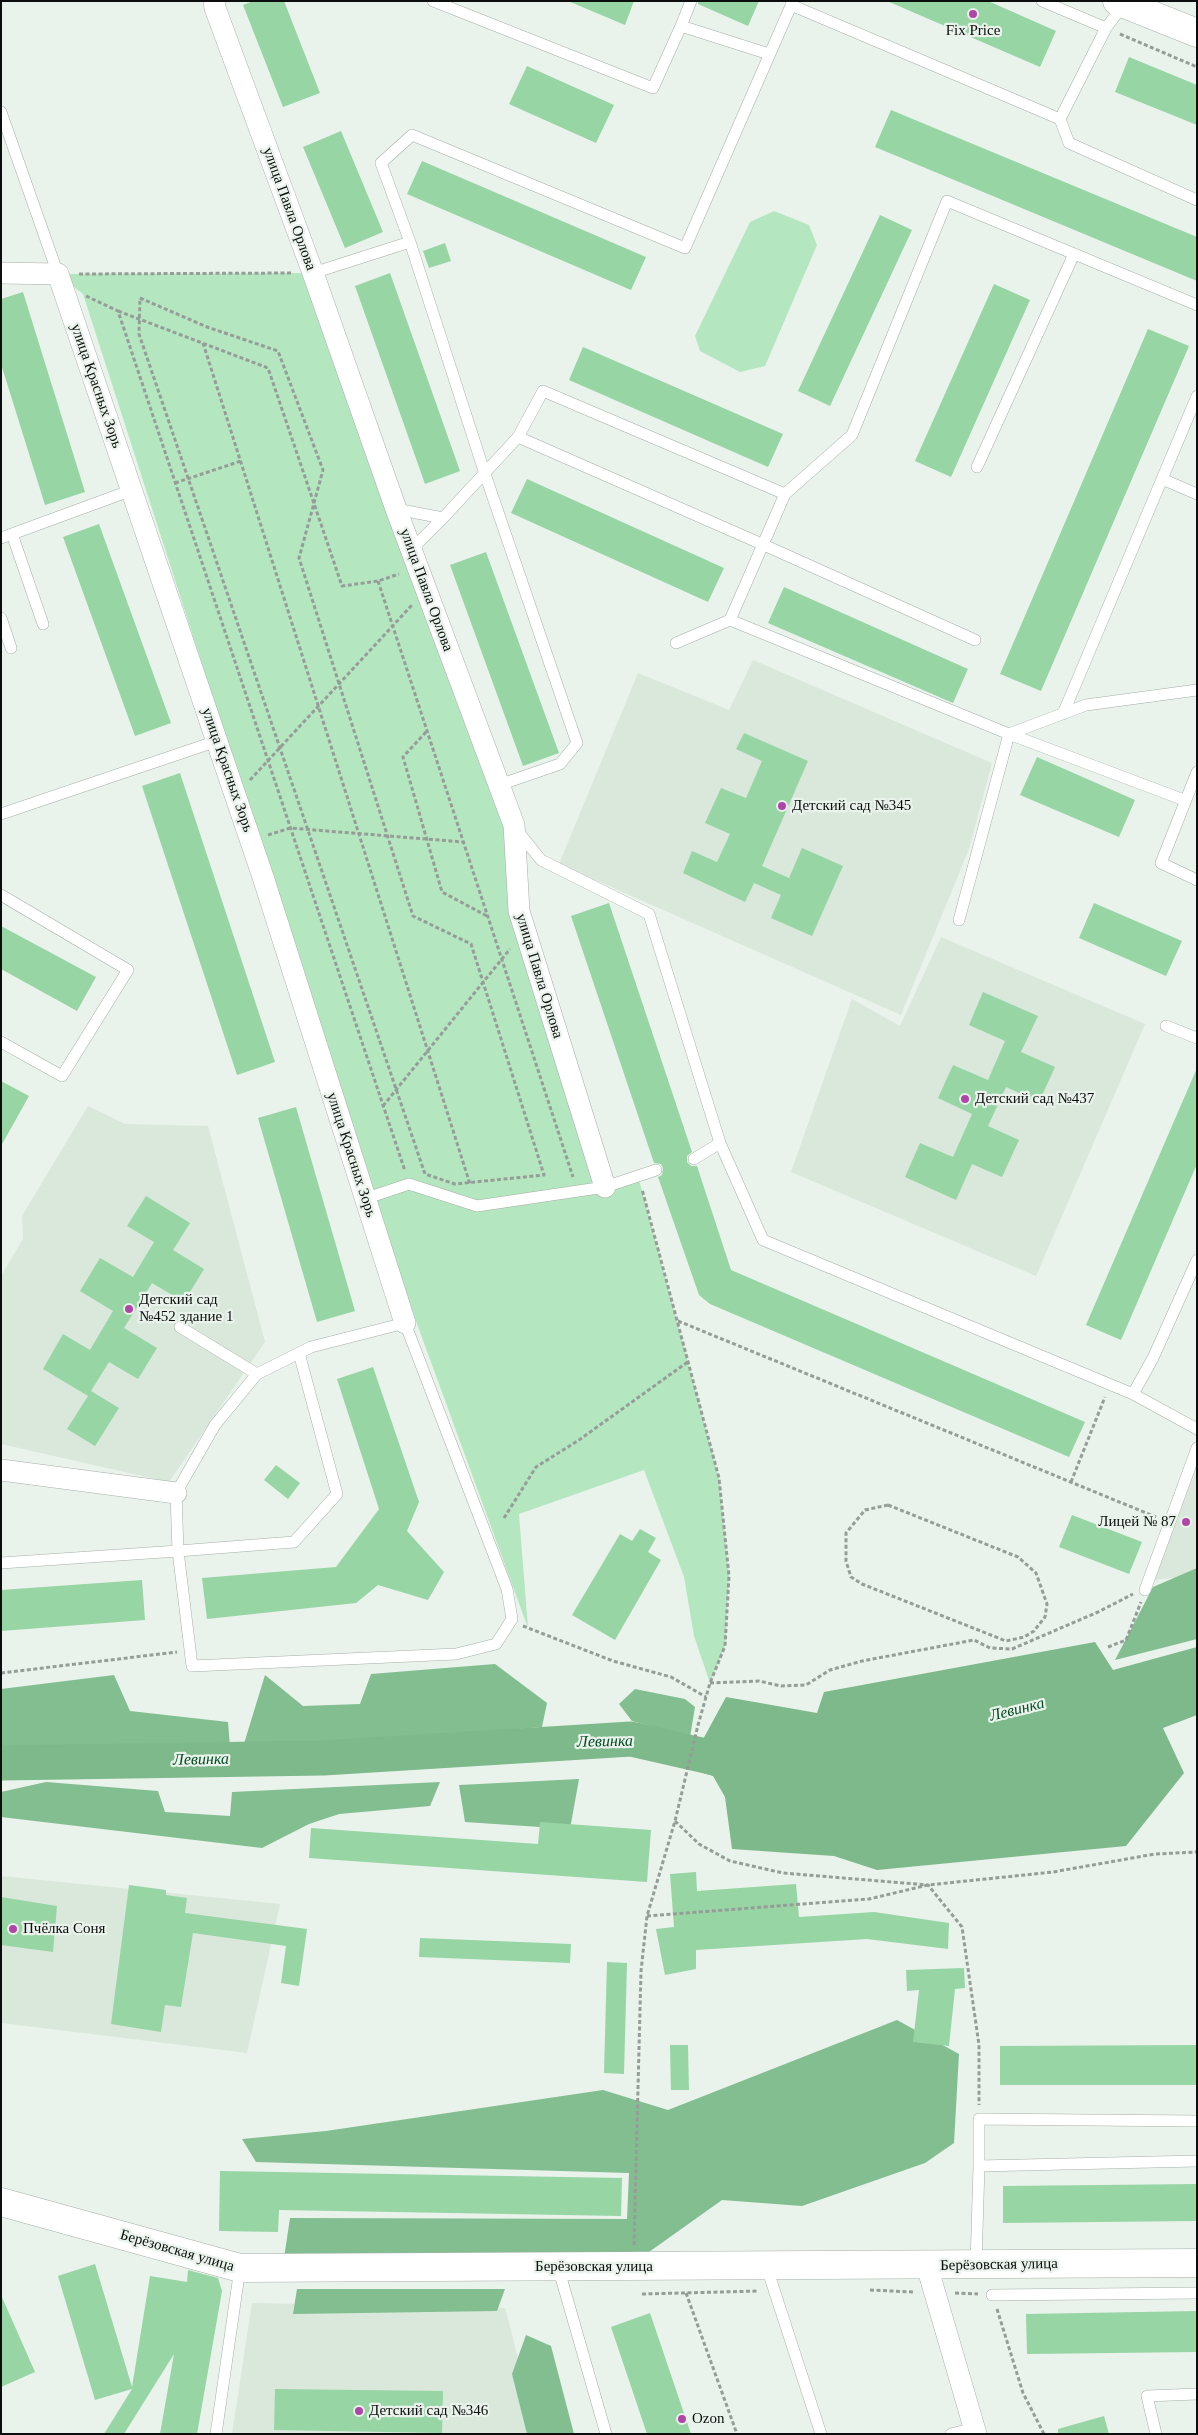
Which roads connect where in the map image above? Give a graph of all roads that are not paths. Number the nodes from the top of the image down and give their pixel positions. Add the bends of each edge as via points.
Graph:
1 (214, 1) edge
2 (433, 1) edge
3 (691, 1) edge
4 (1042, 1) edge
5 (792, 3) edge
6 (1120, 3) edge
7 (681, 26) junction
8 (1106, 28) junction
9 (1197, 34) edge
10 (769, 54) junction
11 (1, 112) edge
12 (1060, 119) junction
13 (1197, 200) edge
14 (410, 242) junction
15 (1074, 254) junction
16 (1, 273) edge
17 (313, 273) junction
18 (68, 277) junction
19 (1197, 306) edge
20 (1197, 396) edge
21 (518, 437) junction
22 (977, 467) dead end
23 (485, 474) junction
24 (1162, 479) junction
25 (132, 490) junction
26 (784, 494) junction
27 (1197, 494) edge
28 (396, 509) junction
29 (443, 518) junction
30 (7, 536) edge
31 (764, 545) junction
32 (412, 550) junction
33 (1, 618) edge
34 (730, 620) junction
35 (43, 624) dead end
36 (975, 640) dead end
37 (676, 643) dead end
38 (11, 648) dead end
39 (1197, 690) edge
40 (1063, 714) junction
41 (1009, 734) junction
42 (217, 740) junction
43 (1197, 772) edge
44 (499, 785) junction
45 (1184, 800) junction
46 (1, 814) edge
47 (514, 826) junction
48 (1197, 880) edge
49 (1, 895) edge
50 (959, 920) dead end
51 (1166, 1026) dead end
52 (1197, 1038) edge
53 (1, 1042) edge
54 (720, 1144) junction
55 (694, 1159) dead end
56 (656, 1170) dead end
57 (605, 1188) junction
58 (364, 1199) junction
59 (1197, 1260) edge
60 (405, 1323) junction
61 (180, 1327) dead end
62 (299, 1353) junction
63 (258, 1374) junction
64 (1133, 1394) junction
65 (1197, 1429) edge
66 (1197, 1448) edge
67 (1, 1470) edge
68 (176, 1493) junction
69 (178, 1551) junction
70 (1, 1564) edge
71 (1145, 1590) road end
72 (1197, 2121) edge
73 (1197, 2161) edge
74 (979, 2166) junction
75 (1, 2202) edge
76 (1197, 2263) edge
77 (976, 2264) junction
78 (927, 2266) junction
79 (558, 2267) junction
80 (240, 2268) junction
81 (770, 2278) junction
82 (1197, 2293) edge
83 (992, 2295) road end
84 (1197, 2394) edge
85 (975, 2431) edge
86 (216, 2434) edge
87 (606, 2434) edge
88 (821, 2434) edge
89 (951, 2434) edge
90 (1156, 2434) edge

1 - 17 street, улица Павла Орлова
2 - 7 lane via 654,88
3 - 7 lane
4 - 8 lane
5 - 10 lane
5 - 12 lane
6 - 8 lane
6 - 9 street
7 - 10 lane
8 - 12 lane
10 - 14 lane via 685,248 412,135 381,163
11 - 18 lane
12 - 13 lane via 1069,143
14 - 17 lane
14 - 23 lane
15 - 19 lane
15 - 22 lane
15 - 26 lane via 947,201 852,435
16 - 18 street
17 - 28 street, улица Павла Орлова
18 - 25 street, улица Красных Зорь
20 - 24 lane
21 - 23 lane
21 - 26 lane via 542,391
21 - 31 lane
23 - 29 lane
23 - 44 lane via 577,743 560,764
24 - 27 lane
24 - 40 lane
25 - 30 lane
25 - 42 street, улица Красных Зорь
26 - 31 lane
28 - 29 lane
28 - 32 street, улица Павла Орлова
29 - 32 lane
30 - 35 lane
31 - 34 lane
31 - 36 lane
32 - 44 street, улица Павла Орлова
33 - 38 lane
34 - 37 lane
34 - 41 lane
39 - 40 lane via 1086,705
40 - 41 lane
41 - 45 lane
41 - 50 lane
42 - 46 lane
42 - 58 street, улица Красных Зорь
43 - 45 lane
44 - 47 street, улица Павла Орлова
45 - 48 lane via 1160,863
47 - 54 lane via 541,860 648,914
47 - 57 street, улица Павла Орлова via 519,911
49 - 53 lane via 128,970 62,1076
51 - 52 lane
54 - 55 lane
54 - 64 lane via 763,1240
56 - 57 lane
57 - 58 lane via 477,1206 409,1184
58 - 60 street, улица Красных Зорь
59 - 64 lane via 1153,1358
60 - 62 lane via 311,1346
60 - 69 lane via 507,1589 512,1619 496,1644 456,1654 192,1666
61 - 63 lane
62 - 63 lane
62 - 69 lane via 337,1494 294,1542
63 - 68 lane via 215,1425
64 - 65 lane
66 - 71 lane
67 - 68 street
68 - 69 lane
69 - 70 lane
72 - 74 lane via 979,2119
73 - 74 lane
74 - 77 lane
75 - 80 street, Берёзовская улица
76 - 77 street, Берёзовская улица
77 - 78 street, Берёзовская улица
78 - 81 street, Берёзовская улица
78 - 85 street
79 - 80 street, Берёзовская улица
79 - 81 street, Берёзовская улица via 633,2266
79 - 87 lane
80 - 86 lane
81 - 88 lane
82 - 83 lane
84 - 90 lane via 1147,2396
85 - 89 lane

